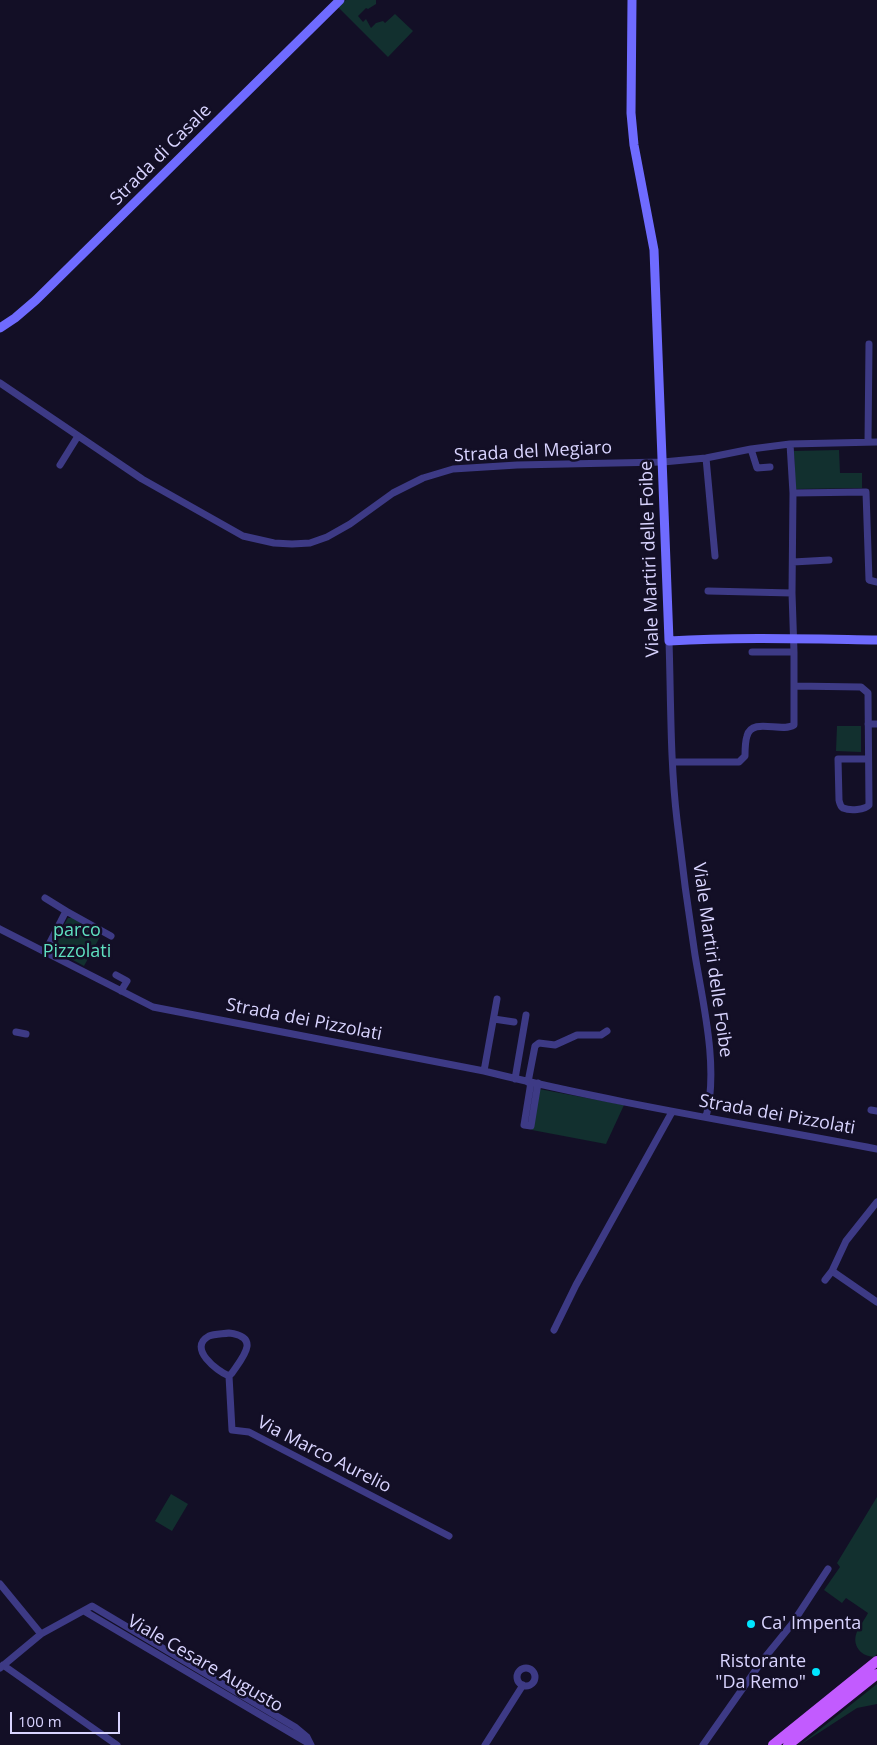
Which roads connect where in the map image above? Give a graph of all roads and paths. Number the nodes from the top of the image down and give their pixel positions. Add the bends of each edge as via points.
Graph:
1 (340, 0) edge
2 (632, 0) edge
3 (0, 328) edge
4 (870, 344) dead end
5 (0, 383) edge
6 (78, 436) junction
7 (868, 442) junction
8 (877, 442) edge
9 (790, 444) junction
10 (751, 449) junction
11 (706, 458) junction
12 (663, 462) junction
13 (60, 465) dead end
14 (770, 467) dead end
15 (793, 493) junction
16 (714, 556) dead end
17 (829, 560) dead end
18 (793, 562) junction
19 (877, 582) edge
20 (708, 591) dead end
21 (792, 593) junction
22 (793, 639) junction
23 (877, 640) edge
24 (669, 641) junction
25 (752, 652) dead end
26 (794, 652) junction
27 (794, 686) junction
28 (868, 724) junction
29 (877, 724) edge
30 (868, 759) junction
31 (674, 762) junction
32 (45, 898) dead end
33 (66, 911) junction
34 (0, 929) edge
35 (111, 936) dead end
36 (45, 952) junction
37 (116, 975) dead end
38 (121, 990) junction
39 (497, 998) dead end
40 (526, 1015) dead end
41 (494, 1018) junction
42 (514, 1022) dead end
43 (607, 1031) dead end
44 (16, 1032) dead end
45 (26, 1034) dead end
46 (484, 1071) junction
47 (515, 1078) junction
48 (532, 1082) junction
49 (672, 1112) junction
50 (706, 1117) junction
51 (524, 1125) dead end
52 (877, 1149) edge
53 (877, 1202) edge
54 (832, 1271) junction
55 (825, 1280) dead end
56 (576, 1285) junction
57 (567, 1286) dead end
58 (877, 1302) edge
59 (554, 1330) dead end
60 (229, 1376) junction
61 (449, 1536) dead end
62 (828, 1569) dead end
63 (0, 1584) edge
64 (84, 1611) junction
65 (41, 1634) junction
66 (877, 1661) edge
67 (2, 1667) edge
68 (877, 1674) edge
69 (523, 1685) dead end
70 (117, 1745) edge
71 (310, 1745) edge
72 (484, 1745) edge
73 (703, 1745) edge
74 (772, 1745) edge
75 (788, 1745) edge

1 - 3 street, Strada di Casale via 43,293
2 - 12 street, Viale Martiri delle Foibe via 631,114 654,250
4 - 7 street
5 - 6 street, Strada del Megiaro
6 - 12 street, Strada del Megiaro via 142,479 243,536 292,544 310,543 327,537 393,493 423,478 453,469
6 - 13 street
7 - 8 street, Strada del Megiaro
7 - 9 street, Strada del Megiaro
9 - 10 street, Strada del Megiaro
9 - 15 street
10 - 11 street, Strada del Megiaro
10 - 14 street via 757,468
11 - 12 street, Strada del Megiaro
11 - 16 street
12 - 24 street, Viale Martiri delle Foibe
15 - 18 street
15 - 19 street via 866,492 868,580
17 - 18 street
18 - 21 street
20 - 21 street
21 - 22 street
22 - 23 street
22 - 24 street
22 - 26 street
24 - 31 street, Viale Martiri delle Foibe
25 - 26 street
26 - 27 street
27 - 28 street via 864,688 868,693
27 - 31 street via 794,726 784,729 759,726 750,730 745,756 739,762
28 - 29 street
28 - 30 street
30 - 30 street via 838,759 839,800 845,809 864,809 869,805
31 - 50 street, Viale Martiri delle Foibe via 677,818 707,1028 710,1065
32 - 33 street
33 - 35 street
33 - 36 street
34 - 36 street, Strada dei Pizzolati
36 - 38 street, Strada dei Pizzolati
37 - 38 street via 126,981
38 - 46 street, Strada dei Pizzolati via 153,1007
39 - 41 street
40 - 47 street
41 - 42 street
41 - 46 street
43 - 48 street via 601,1035 577,1035 555,1045 538,1042
44 - 45 street
46 - 47 street, Strada dei Pizzolati
47 - 48 street, Strada dei Pizzolati
48 - 49 street, Strada dei Pizzolati
48 - 51 street via 530,1126
49 - 50 street, Strada dei Pizzolati
49 - 56 street, Strada dei Pizzolati
50 - 52 street, Strada dei Pizzolati
53 - 54 street via 846,1241
54 - 55 street
54 - 58 street
56 - 57 street
56 - 59 street, Strada dei Pizzolati
60 - 60 street via 202,1356 201,1349 209,1336 239,1334 246,1342 247,1350
60 - 61 street, Via Marco Aurelio via 232,1430 249,1432
62 - 73 street
63 - 65 street
64 - 65 street
64 - 71 street, Viale Cesare Augusto
64 - 71 street, Viale Cesare Augusto via 92,1606 295,1727 307,1737
65 - 67 street
66 - 74 main road
67 - 70 street
68 - 75 main road
69 - 72 street

